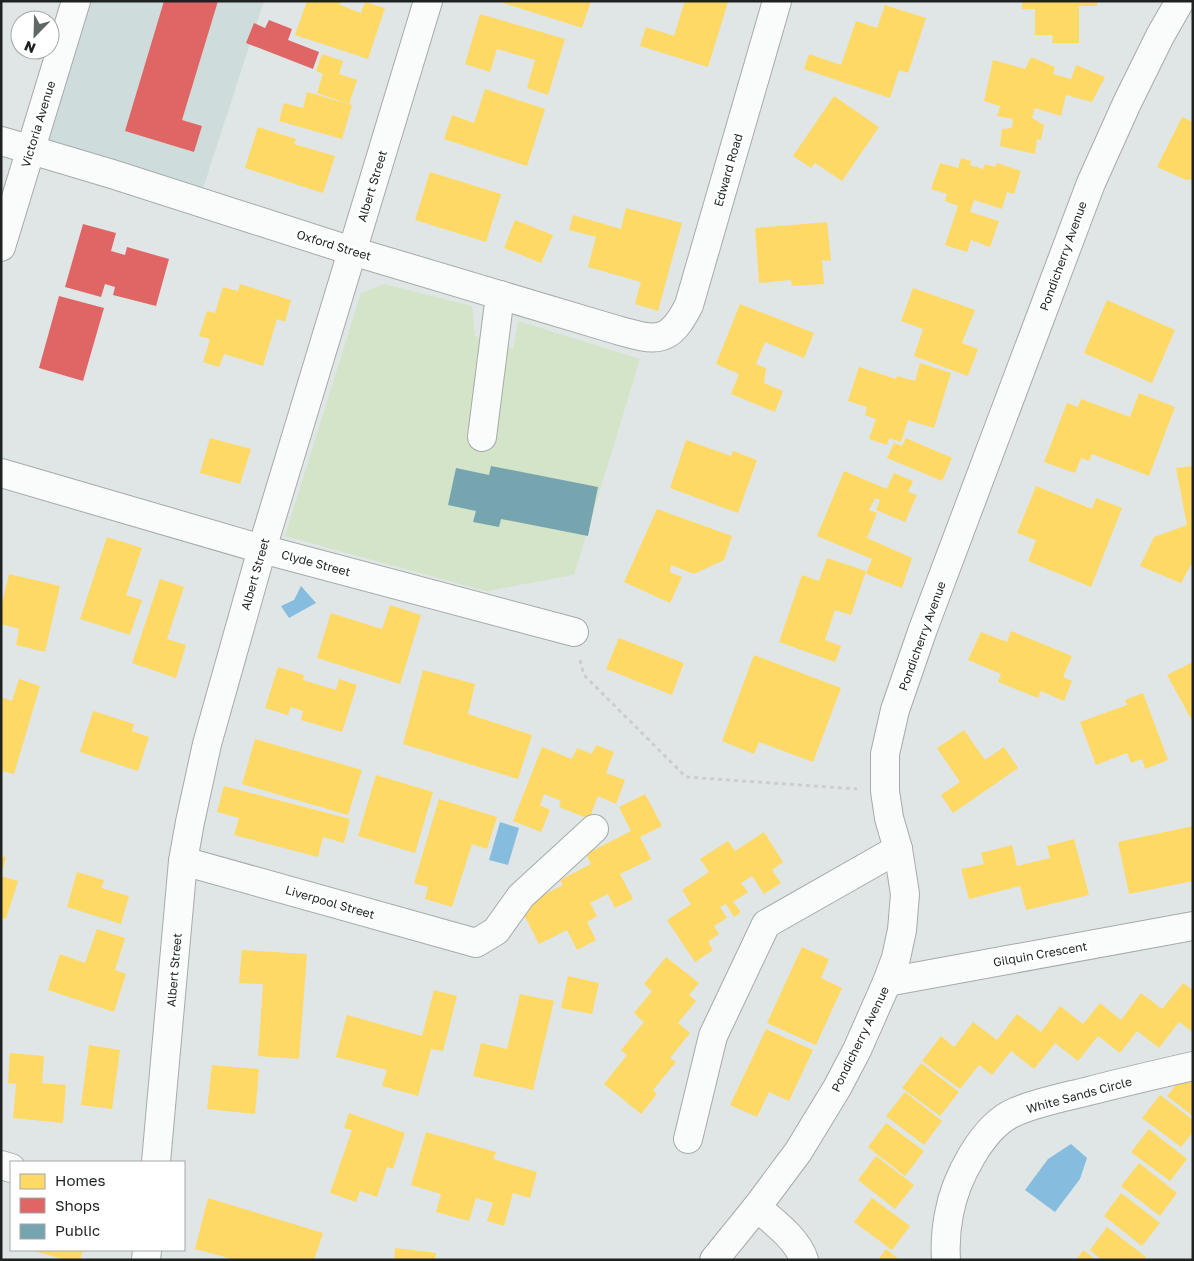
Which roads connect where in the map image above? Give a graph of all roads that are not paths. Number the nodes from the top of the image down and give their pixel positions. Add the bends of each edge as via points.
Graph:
1 (76, 1) edge
2 (428, 1) edge
3 (777, 1) edge
4 (1180, 1) edge
5 (1, 141) edge
6 (30, 150) junction
7 (1, 247) edge
8 (352, 251) junction
9 (500, 295) junction
10 (669, 334) joint
11 (482, 438) dead end
12 (1, 474) edge
13 (262, 549) junction
14 (574, 632) road end
15 (594, 829) dead end
16 (898, 850) junction
17 (184, 861) junction
18 (1193, 926) edge
19 (887, 982) junction
20 (1193, 1066) edge
21 (688, 1138) dead end
22 (156, 1161) edge
23 (757, 1207) junction
24 (714, 1260) edge
25 (804, 1260) edge
26 (946, 1260) edge

1 - 6 street, Victoria Avenue
2 - 8 street, Albert Street
3 - 10 street, Edward Road via 689,305 681,322
4 - 16 street, Pondicherry Avenue via 1127,103 1091,183 895,710 885,754 885,792
5 - 6 street, Oxford Street
6 - 7 street, Victoria Avenue
6 - 8 street, Oxford Street
8 - 9 street, Oxford Street
8 - 13 street, Albert Street
9 - 10 street, Oxford Street via 639,337
9 - 11 street
12 - 13 street, Clyde Street
13 - 14 street, Clyde Street
13 - 17 street, Albert Street via 207,744
15 - 17 street, Liverpool Street via 521,896 496,931 476,943
16 - 19 street, Pondicherry Avenue via 905,894 902,930
16 - 21 street via 766,924 713,1036
17 - 22 street, Albert Street
18 - 19 street, Gilquin Crescent
19 - 23 street, Pondicherry Avenue via 837,1088 798,1152
20 - 26 street, White Sands Circle via 1058,1098 1014,1112 994,1126 979,1144 959,1180 949,1213
23 - 24 street, Pondicherry Avenue
23 - 25 street via 787,1234

